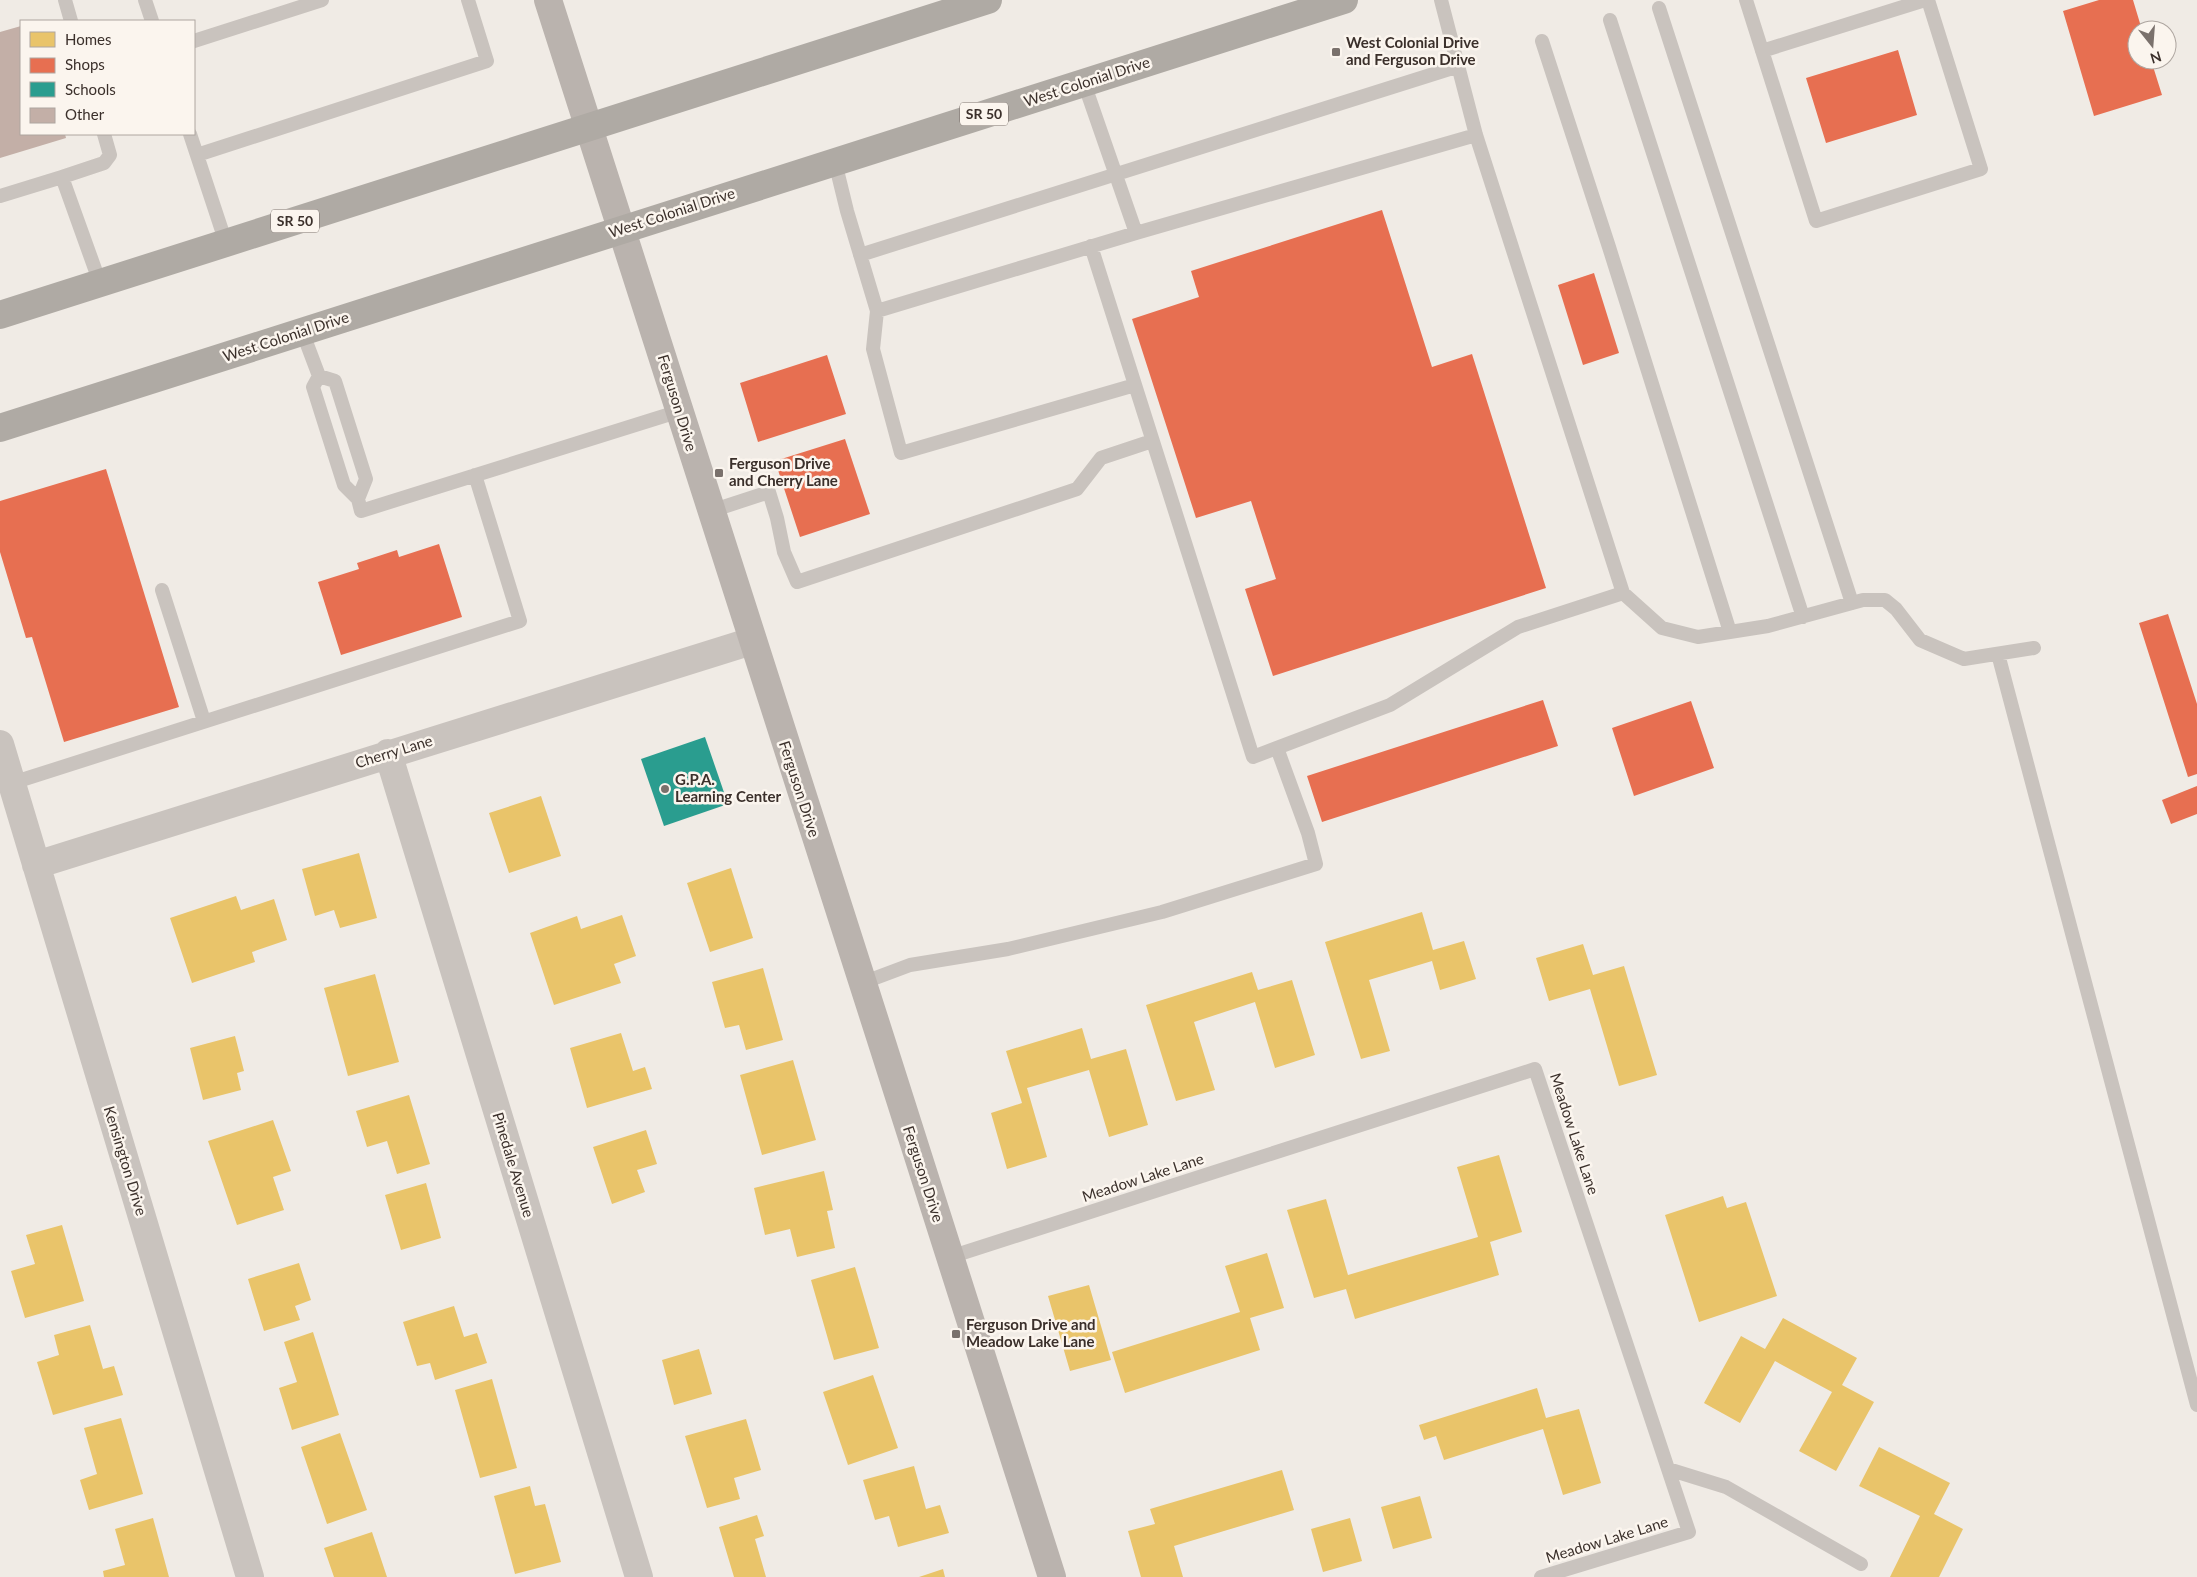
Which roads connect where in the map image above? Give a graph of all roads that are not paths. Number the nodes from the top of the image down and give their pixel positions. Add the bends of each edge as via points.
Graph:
1 (65, 0) edge
2 (145, 0) edge
3 (322, 0) edge
4 (468, 0) edge
5 (548, 0) edge
6 (988, 0) edge
7 (1344, 0) edge
8 (1441, 0) edge
9 (1746, 0) edge
10 (1926, 0) edge
11 (938, 8) edge
12 (1659, 8) dead end
13 (71, 20) edge
14 (152, 20) edge
15 (1610, 20) dead end
16 (195, 41) edge
17 (1542, 41) dead end
18 (1762, 51) junction
19 (1459, 66) junction
20 (1084, 83) junction
21 (589, 128) junction
22 (104, 135) edge
23 (190, 135) edge
24 (1476, 135) junction
25 (197, 155) junction
26 (835, 162) junction
27 (1116, 174) junction
28 (62, 177) junction
29 (0, 196) edge
30 (623, 229) junction
31 (1136, 233) junction
32 (226, 243) junction
33 (1091, 246) junction
34 (860, 254) junction
35 (100, 283) junction
36 (877, 311) junction
37 (0, 315) edge
38 (302, 331) junction
39 (319, 376) junction
40 (1135, 386) junction
41 (680, 412) junction
42 (0, 428) edge
43 (350, 428) junction
44 (329, 434) junction
45 (1152, 441) junction
46 (475, 475) junction
47 (358, 499) junction
48 (711, 511) junction
49 (162, 590) dead end
50 (1623, 593) junction
51 (1852, 603) junction
52 (1802, 617) junction
53 (1730, 632) junction
54 (752, 640) junction
55 (2034, 648) dead end
56 (1998, 654) junction
57 (204, 721) junction
58 (0, 744) edge
59 (1277, 748) junction
60 (388, 753) junction
61 (12, 783) junction
62 (36, 865) junction
63 (862, 983) junction
64 (950, 1257) junction
65 (2197, 1405) edge
66 (1668, 1469) junction
67 (1861, 1564) dead end
68 (250, 1577) edge
69 (638, 1577) edge
70 (1052, 1577) edge
71 (1541, 1577) edge

1 - 13 lane
2 - 14 lane
3 - 16 lane
4 - 25 lane via 487,61
5 - 21 street, Ferguson Drive
6 - 11 highway, SR 50
7 - 20 highway, West Colonial Drive / SR 50
8 - 19 lane
9 - 18 lane
10 - 18 lane
10 - 18 lane via 1981,169 1816,221
11 - 21 highway, SR 50
12 - 51 lane
15 - 52 lane
17 - 53 lane
19 - 24 lane
19 - 27 lane
20 - 26 highway, West Colonial Drive / SR 50
20 - 27 lane
21 - 30 street, Ferguson Drive
21 - 32 highway, SR 50
22 - 28 lane via 110,156 104,163
23 - 25 lane
24 - 31 lane
24 - 50 lane
25 - 32 lane
26 - 30 highway, West Colonial Drive / SR 50
26 - 34 lane
27 - 31 lane
27 - 34 lane
28 - 29 lane
28 - 35 lane
30 - 38 highway, West Colonial Drive / SR 50
30 - 41 street, Ferguson Drive
31 - 33 lane
32 - 35 highway, SR 50
33 - 36 lane
33 - 40 lane
34 - 36 lane
35 - 37 highway, SR 50
36 - 40 lane via 873,349 901,453
38 - 39 lane
38 - 42 highway, West Colonial Drive / SR 50
39 - 43 lane via 335,380
39 - 44 lane via 313,387
40 - 45 lane
41 - 46 lane
41 - 48 street, Ferguson Drive
43 - 44 lane
43 - 47 lane via 366,479
44 - 47 lane via 344,485
45 - 48 lane via 1101,458 1077,490 797,582 784,552 769,492
45 - 59 lane via 1253,757
46 - 47 lane via 361,511
46 - 57 lane via 520,621
48 - 54 street, Ferguson Drive
49 - 57 lane
50 - 53 lane via 1662,628 1698,637
50 - 59 lane via 1518,628 1390,705
51 - 52 lane
51 - 56 lane via 1885,600 1920,640 1964,658
52 - 53 lane
54 - 60 street, Cherry Lane
54 - 63 street, Ferguson Drive
55 - 56 lane
56 - 65 lane
57 - 61 lane
58 - 61 street, Kensington Drive
59 - 63 lane via 1316,864 1162,912 1008,949 910,966
60 - 62 street, Cherry Lane
60 - 69 street, Pinedale Avenue
61 - 62 street, Kensington Drive
62 - 68 street, Kensington Drive
63 - 64 street, Ferguson Drive
64 - 66 lane, Meadow Lake Lane via 1535,1069
64 - 70 street, Ferguson Drive
66 - 67 lane via 1726,1487
66 - 71 lane, Meadow Lake Lane via 1689,1532

